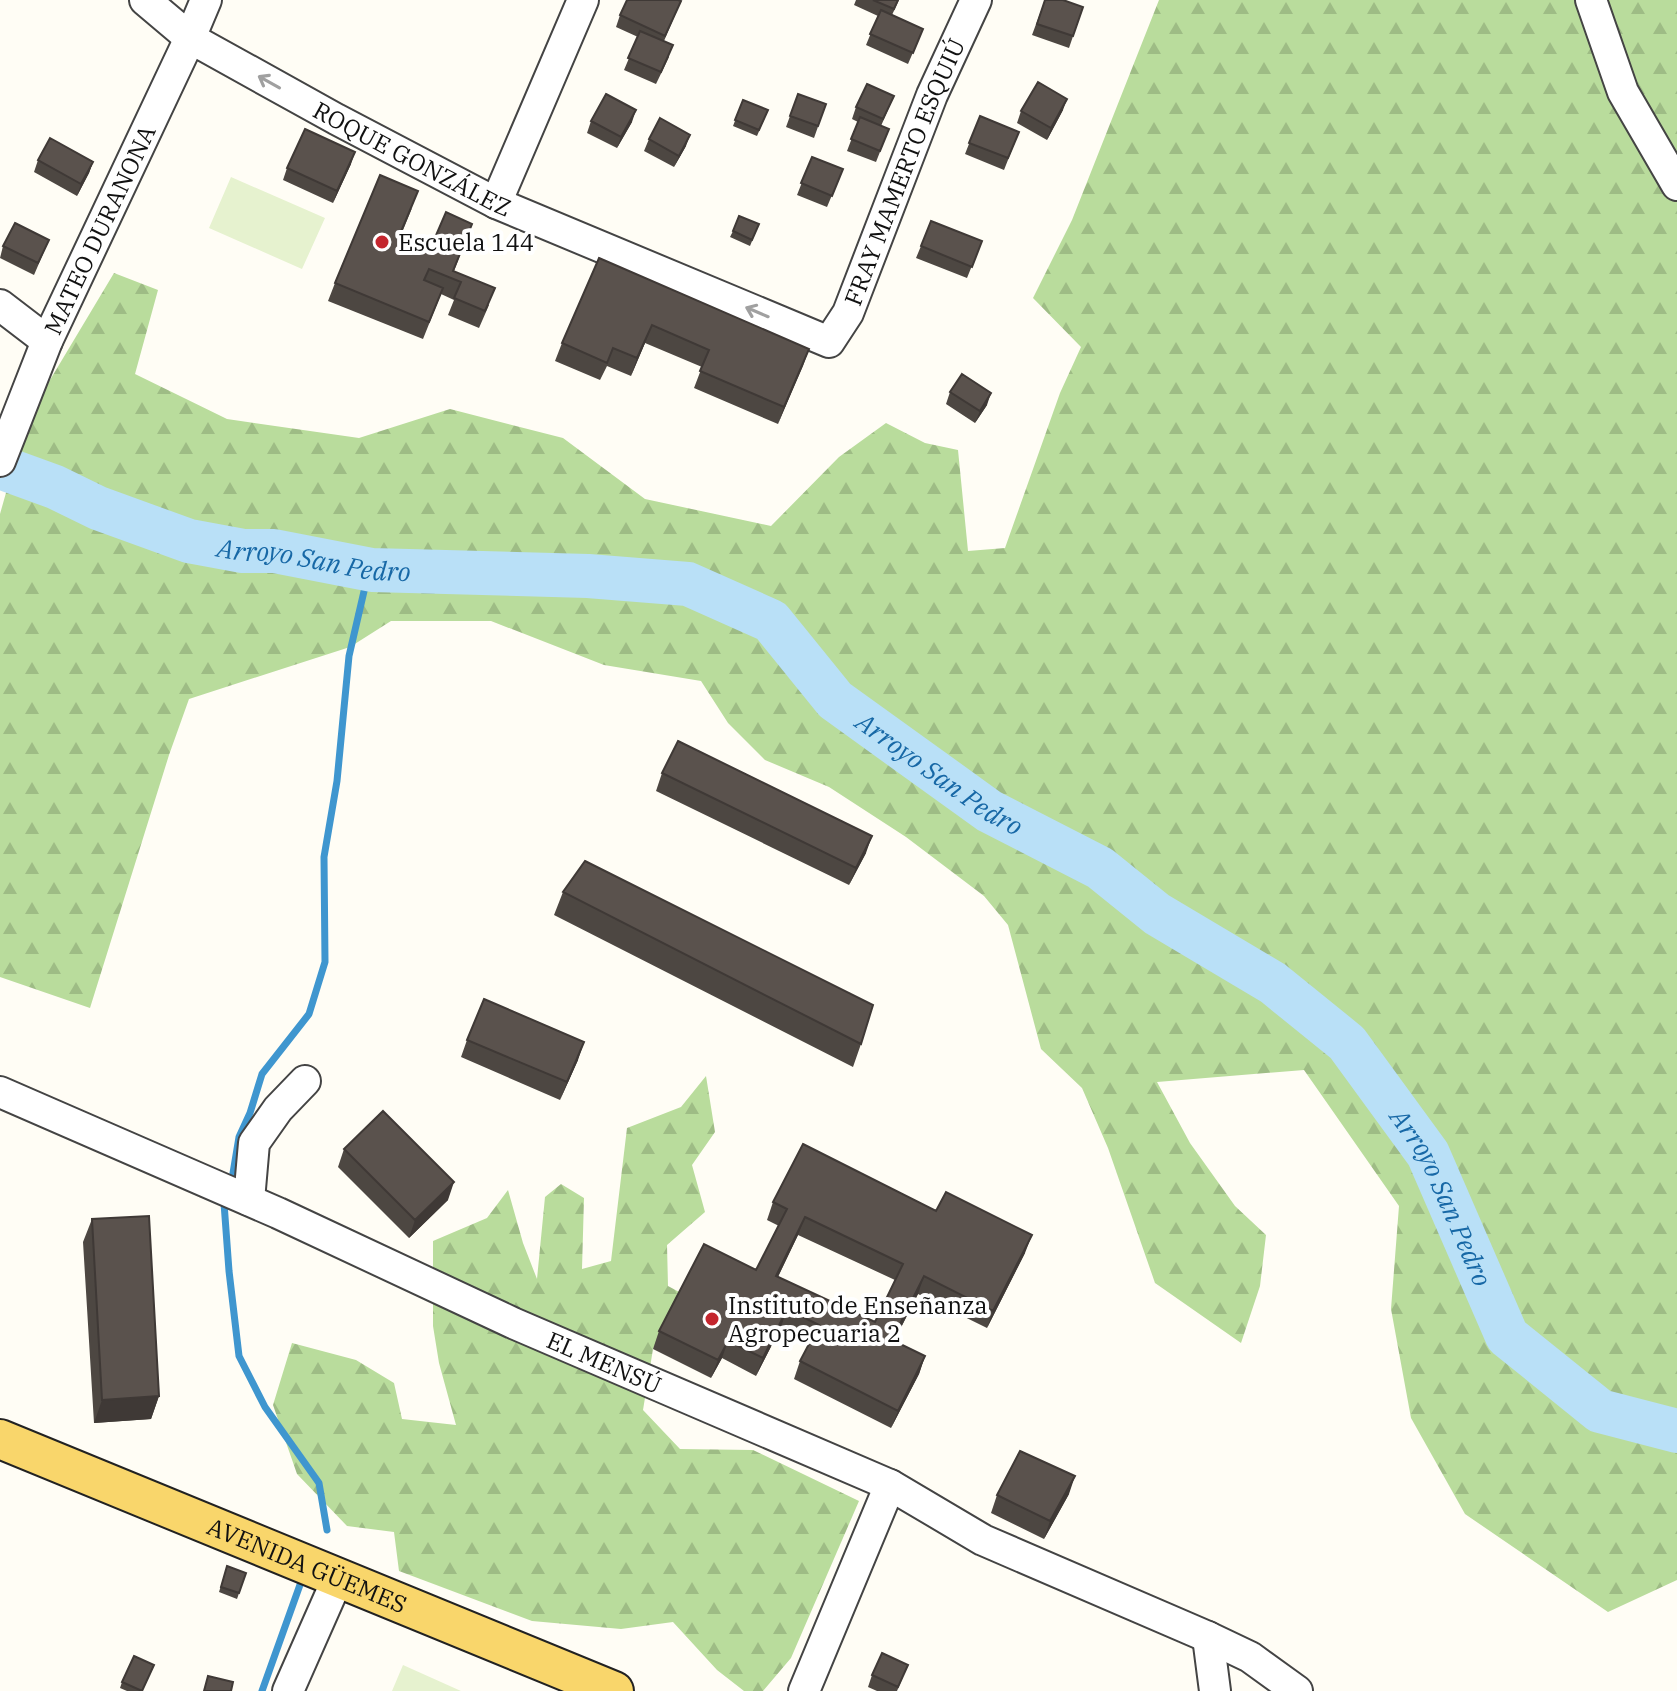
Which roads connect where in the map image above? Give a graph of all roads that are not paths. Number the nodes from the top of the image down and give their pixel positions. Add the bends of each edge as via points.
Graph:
1 (145, 0) edge
2 (206, 0) edge
3 (583, 0) edge
4 (976, 0) edge
5 (1591, 0) edge
6 (190, 38) junction
7 (1677, 185) edge
8 (496, 203) junction
9 (0, 305) edge
10 (47, 341) junction
11 (829, 342) joint
12 (5, 450) edge
13 (305, 1081) dead end
14 (0, 1092) edge
15 (249, 1200) junction
16 (0, 1439) edge
17 (890, 1485) junction
18 (338, 1578) junction
19 (1208, 1637) junction
20 (288, 1691) edge
21 (614, 1691) edge
22 (804, 1691) edge
23 (1215, 1691) edge
24 (1297, 1691) edge

1 - 6 street, ROQUE GONZÁLEZ
2 - 6 street, MATEO DURANONA
3 - 8 street
4 - 11 street, FRAY MAMERTO ESQUIÚ via 932,95 848,313
5 - 7 street via 1623,92
8 -> 6 street, ROQUE GONZÁLEZ
6 - 10 street, MATEO DURANONA
11 -> 8 street, ROQUE GONZÁLEZ
9 - 10 street
10 - 12 street, MATEO DURANONA
13 - 15 street via 254,1143
14 - 15 street, EL MENSÚ
15 - 17 street, EL MENSÚ via 513,1323
16 - 18 main road, AVENIDA GÜEMES
17 - 19 street, EL MENSÚ via 983,1540
17 - 22 street
18 - 20 street
18 - 21 main road, AVENIDA GÜEMES
19 - 23 street
19 - 24 street, EL MENSÚ via 1250,1657

